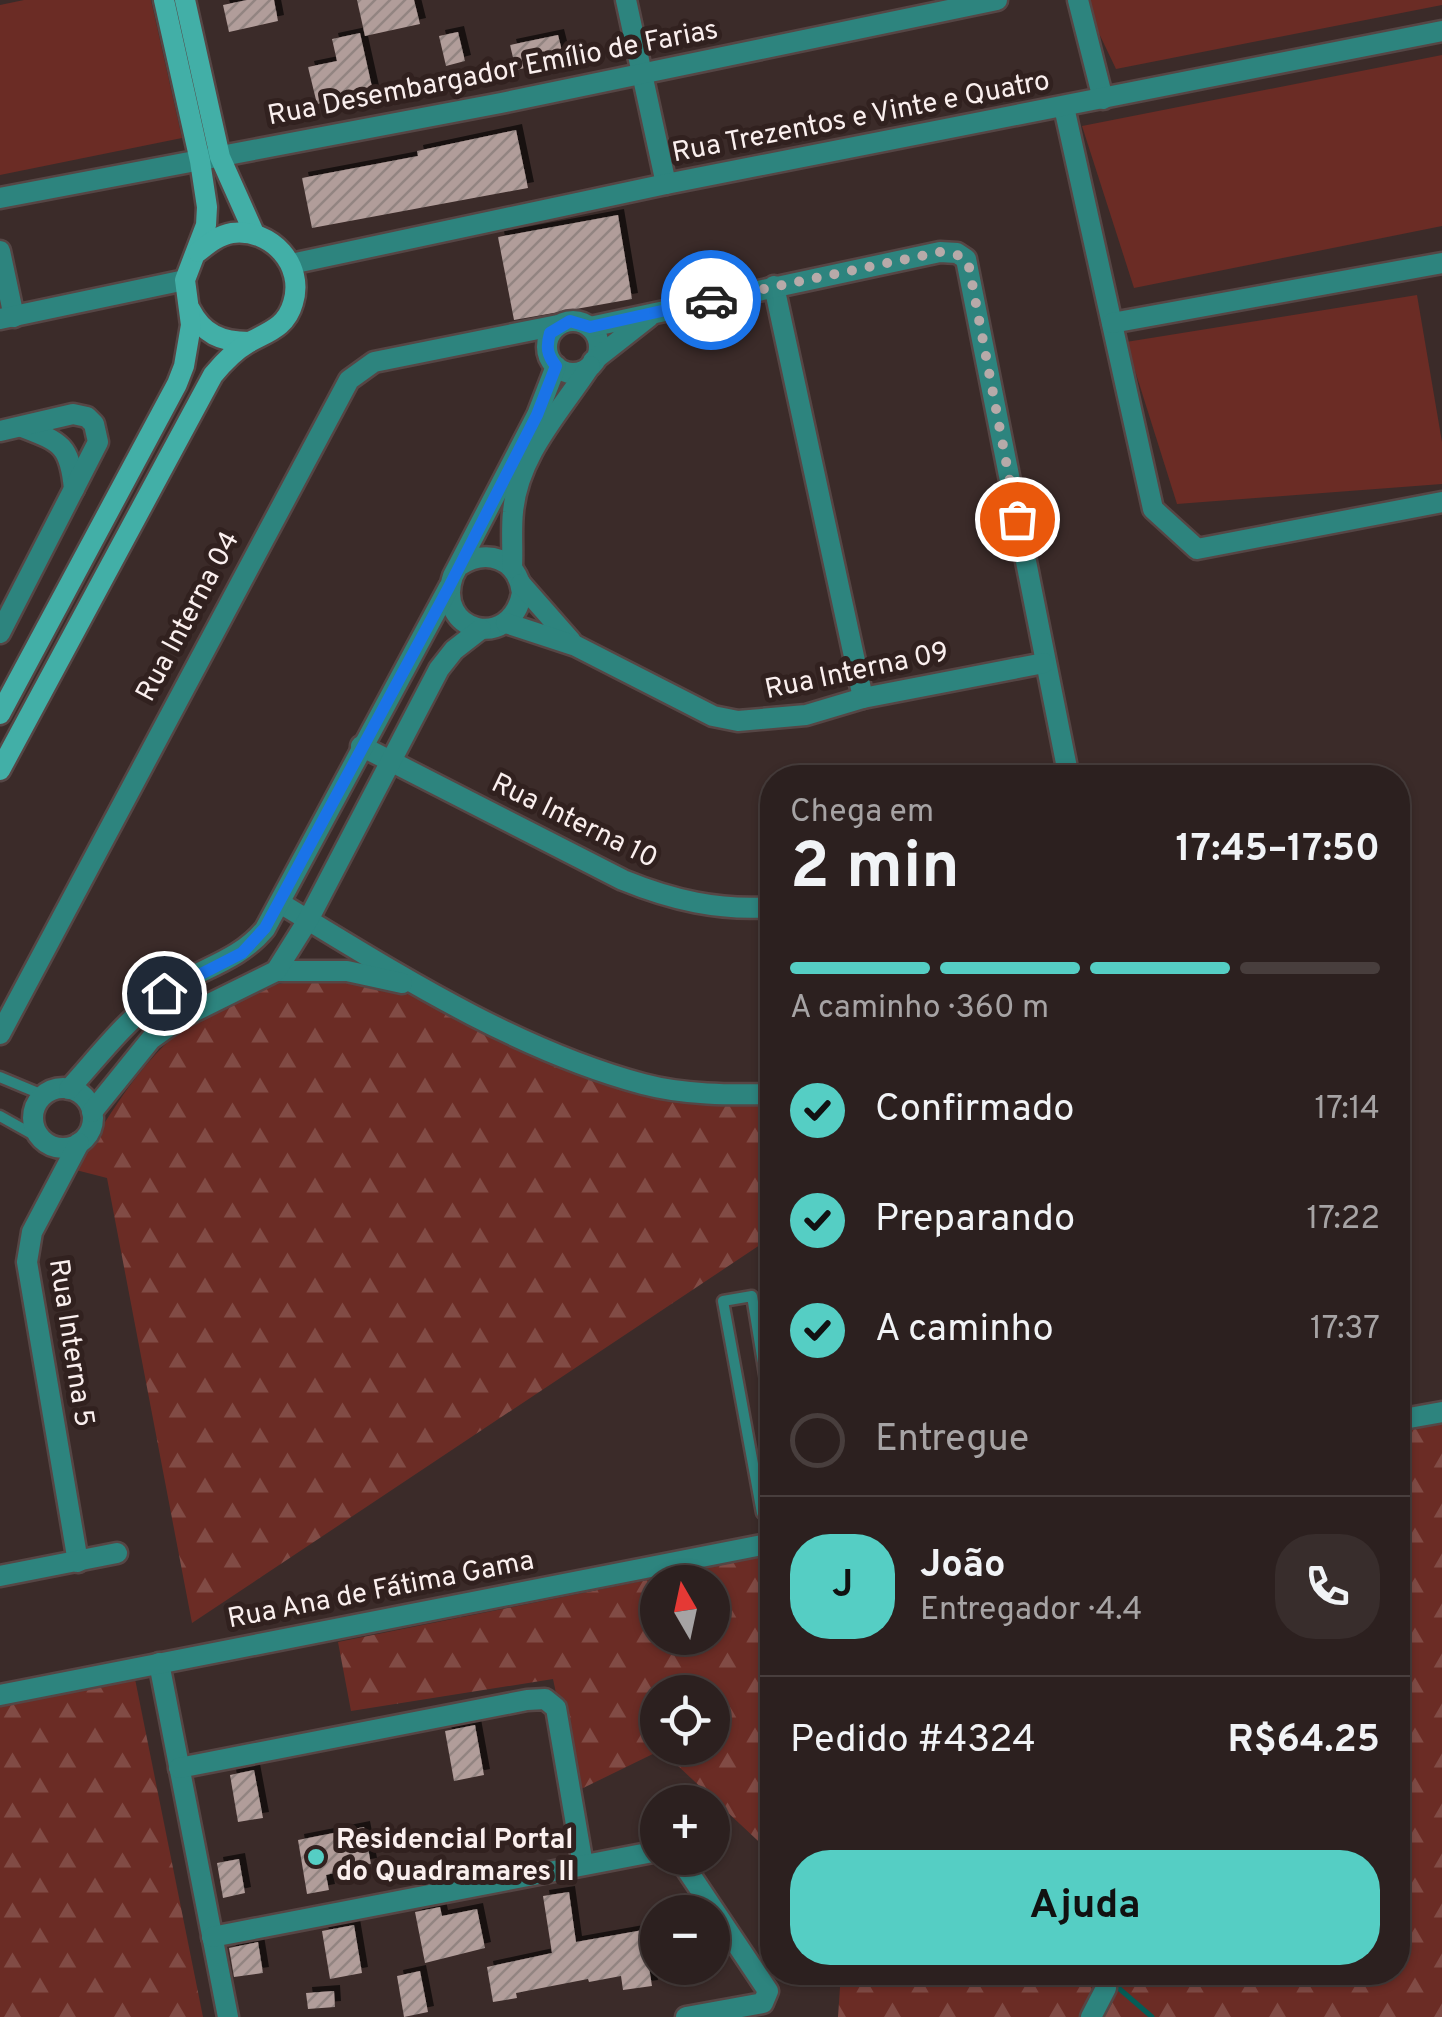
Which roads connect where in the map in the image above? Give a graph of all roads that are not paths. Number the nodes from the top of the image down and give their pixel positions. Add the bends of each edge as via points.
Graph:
1 (164, 0) edge
2 (185, 0) edge
3 (626, 0) edge
4 (997, 0) edge
5 (1078, 0) edge
6 (1442, 32) edge
7 (641, 72) junction
8 (1103, 99) junction
9 (1064, 107) junction
10 (210, 159) junction
11 (666, 184) junction
12 (0, 198) edge
13 (254, 233) junction
14 (0, 251) edge
15 (198, 252) junction
16 (290, 264) junction
17 (1441, 270) edge
18 (185, 280) junction
19 (774, 286) junction
20 (188, 305) junction
21 (654, 312) junction
22 (7, 318) edge
23 (1112, 323) junction
24 (558, 325) junction
25 (590, 327) junction
26 (512, 335) junction
27 (249, 342) junction
28 (552, 361) junction
29 (592, 364) junction
30 (10, 429) edge
31 (74, 490) junction
32 (1442, 502) edge
33 (459, 566) junction
34 (517, 576) junction
35 (449, 587) junction
36 (3, 622) edge
37 (506, 623) junction
38 (481, 629) junction
39 (576, 646) junction
40 (1044, 663) junction
41 (863, 698) junction
42 (0, 714) edge
43 (361, 746) junction
44 (390, 760) junction
45 (1066, 765) edge
46 (0, 770) edge
47 (280, 903) junction
48 (760, 907) edge
49 (308, 920) junction
50 (276, 971) junction
51 (427, 990) junction
52 (0, 1034) edge
53 (0, 1076) edge
54 (69, 1089) junction
55 (760, 1094) edge
56 (44, 1095) junction
57 (92, 1112) junction
58 (0, 1116) edge
59 (41, 1139) junction
60 (79, 1143) junction
61 (760, 1328) edge
62 (1442, 1412) edge
63 (1410, 1418) edge
64 (760, 1501) edge
65 (760, 1545) edge
66 (117, 1552) dead end
67 (78, 1562) junction
68 (0, 1576) edge
69 (159, 1663) junction
70 (0, 1695) edge
71 (179, 1768) junction
72 (640, 1854) edge
73 (583, 1865) junction
74 (691, 1875) edge
75 (212, 1936) junction
76 (760, 1978) edge
77 (764, 1985) edge
78 (1106, 1988) dead end
79 (228, 2017) edge
80 (686, 2017) edge
81 (1091, 2017) edge

1 - 10 main road
2 - 10 main road
3 - 7 street
4 - 7 street, Rua Desembargador Emílio de Farias
5 - 8 street
6 - 8 street, Rua Trezentos e Vinte e Quatro
7 - 10 street, Rua Desembargador Emílio de Farias
7 - 11 street
8 - 9 street, Rua Trezentos e Vinte e Quatro
9 - 11 street, Rua Trezentos e Vinte e Quatro
9 - 23 street
10 - 12 street, Rua Desembargador Emílio de Farias
10 - 13 main road
10 - 15 main road
11 - 16 street, Rua Trezentos e Vinte e Quatro
13 - 15 main road via 213,240
13 - 16 main road
14 - 22 street
15 - 18 main road
16 - 27 main road via 296,284 284,322
17 - 23 street
18 - 20 main road
18 - 22 street
19 - 21 street
19 - 40 street via 940,252 966,259
19 - 41 street
20 - 27 main road via 211,335
20 - 42 main road via 190,345 177,384
21 - 25 street
21 - 29 street
23 - 32 street via 1152,509 1197,549
24 - 25 street
24 - 26 street, Rua Interna 04
24 - 28 street via 547,344
25 - 29 street via 598,347
26 - 28 street
26 - 52 street, Rua Interna 04 via 374,362 349,380
27 - 46 main road via 213,375
28 - 29 street via 566,372
28 - 33 street via 542,404
29 - 34 street via 535,445 519,483 513,510
30 - 31 street via 64,447
30 - 31 street via 73,414 87,417 98,442
31 - 36 street
33 - 34 street via 492,556
33 - 35 street
34 - 37 street via 520,604
34 - 39 street, Rua Interna 09
35 - 38 street via 460,619
35 - 43 street
37 - 38 street
37 - 39 street, Rua Interna 09
38 - 44 street via 439,669
39 - 41 street, Rua Interna 09 via 713,716 738,721 806,715
40 - 41 street, Rua Interna 09
40 - 45 street
43 - 44 street, Rua Interna 10
43 - 47 street
44 - 48 street, Rua Interna 10 via 623,880 695,904
44 - 49 street
47 - 49 street
47 - 54 street via 242,953 164,993 122,1028
49 - 50 street
49 - 51 street
50 - 51 street via 347,972
50 - 57 street via 152,1038
51 - 55 street via 567,1058 645,1085
53 - 56 lane
54 - 56 street
54 - 57 street
56 - 59 street via 32,1116
57 - 60 street
58 - 59 lane
59 - 60 street via 66,1148
60 - 67 street, Rua Interna 5 via 32,1232 27,1262
61 - 64 lane via 752,1296 724,1301
62 - 63 street
65 - 69 street, Rua Ana de Fátima Gama
66 - 67 street
67 - 68 street
69 - 70 street, Rua Ana de Fátima Gama
69 - 71 street
71 - 73 street via 544,1699 556,1708
71 - 75 street
72 - 73 street
73 - 75 street
74 - 76 street
75 - 79 street
77 - 80 street via 763,2003
78 - 81 street

